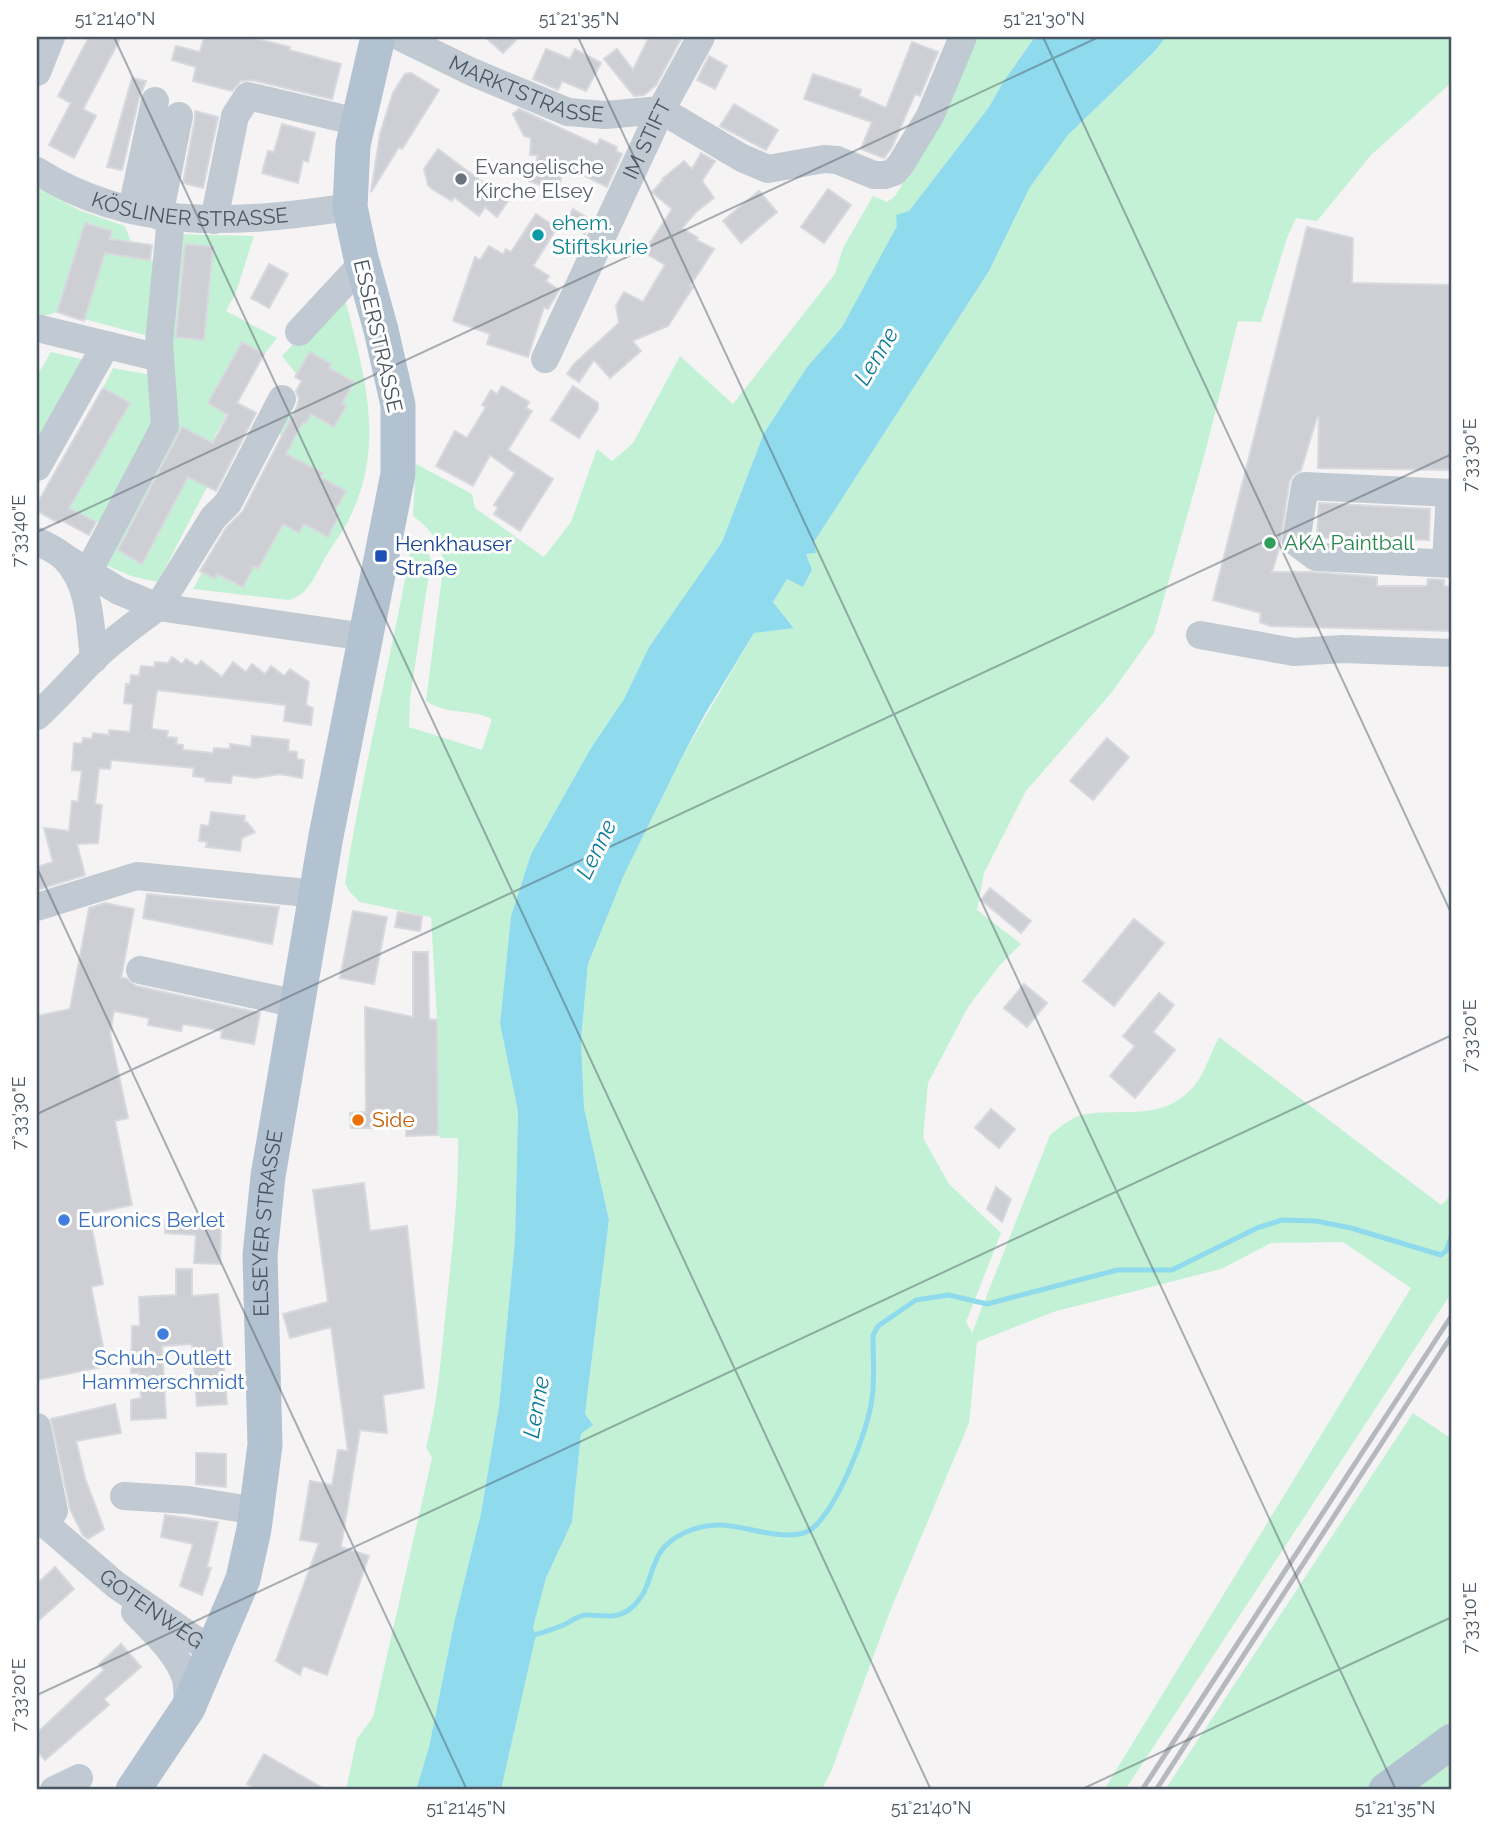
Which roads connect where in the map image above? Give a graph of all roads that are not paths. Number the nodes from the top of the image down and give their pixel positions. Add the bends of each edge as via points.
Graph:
1 (51, 37) edge
2 (378, 37) edge
3 (400, 37) edge
4 (701, 37) edge
5 (963, 37) edge
6 (37, 72) edge
7 (155, 101) dead end
8 (661, 110) junction
9 (179, 116) dead end
10 (358, 122) junction
11 (37, 171) edge
12 (351, 207) junction
13 (132, 209) junction
14 (165, 217) junction
15 (214, 220) junction
16 (362, 264) junction
17 (37, 328) edge
18 (299, 332) dead end
19 (106, 345) junction
20 (160, 358) junction
21 (545, 359) dead end
22 (282, 399) dead end
23 (37, 467) edge
24 (1451, 493) edge
25 (37, 541) edge
26 (64, 557) junction
27 (1449, 564) edge
28 (88, 572) junction
29 (158, 607) junction
30 (1200, 635) dead end
31 (365, 637) junction
32 (1452, 653) edge
33 (94, 659) junction
34 (37, 716) edge
35 (317, 894) junction
36 (37, 907) edge
37 (141, 970) dead end
38 (298, 1004) junction
39 (37, 1427) edge
40 (124, 1496) dead end
41 (257, 1511) junction
42 (40, 1520) edge
43 (89, 1564) junction
44 (213, 1652) junction
45 (188, 1708) junction
46 (1452, 1741) edge
47 (133, 1790) edge
48 (1386, 1790) edge

1 - 6 street
2 - 10 main road, ESSERSTRASSE
3 - 8 street, MARKTSTRASSE via 568,112 605,115
4 - 8 street, IM STIFT
5 - 8 street via 930,116 901,164 885,176 824,159 768,169
7 - 13 street
8 - 21 street, IM STIFT
9 - 14 street
10 - 12 main road, ESSERSTRASSE
10 - 15 street via 248,96 235,117
11 - 13 street, KÖSLINER STRASSE via 54,182
12 - 15 street, KÖSLINER STRASSE
12 - 16 main road, ESSERSTRASSE
13 - 14 street, KÖSLINER STRASSE
14 - 15 street, KÖSLINER STRASSE
14 - 20 street
16 - 18 street
16 - 31 main road, ESSERSTRASSE via 398,405 397,474
17 - 19 street
19 - 20 street
19 - 23 street
20 - 28 street via 164,426
22 - 29 street via 228,503 213,518
24 - 27 street
24 - 27 street via 1305,486 1296,542 1316,557
25 - 26 street
26 - 28 street
26 - 33 street via 78,576 88,609
28 - 29 street via 119,592
29 - 31 street
29 - 33 street
30 - 32 street via 1294,652
31 - 35 main road, ELSEYER STRASSE
33 - 34 street
35 - 36 street via 137,876
35 - 38 main road, ELSEYER STRASSE
37 - 38 street
38 - 41 main road, ELSEYER STRASSE via 262,1223 265,1445
39 - 42 street via 54,1511
40 - 41 street
41 - 44 main road, ELSEYER STRASSE via 243,1579
42 - 43 street, GOTENWEG
43 - 44 street, GOTENWEG
43 - 45 street, GOTENWEG via 176,1659 186,1680
44 - 45 main road, ELSEYER STRASSE
45 - 47 main road, ELSEYER STRASSE
46 - 48 main road

